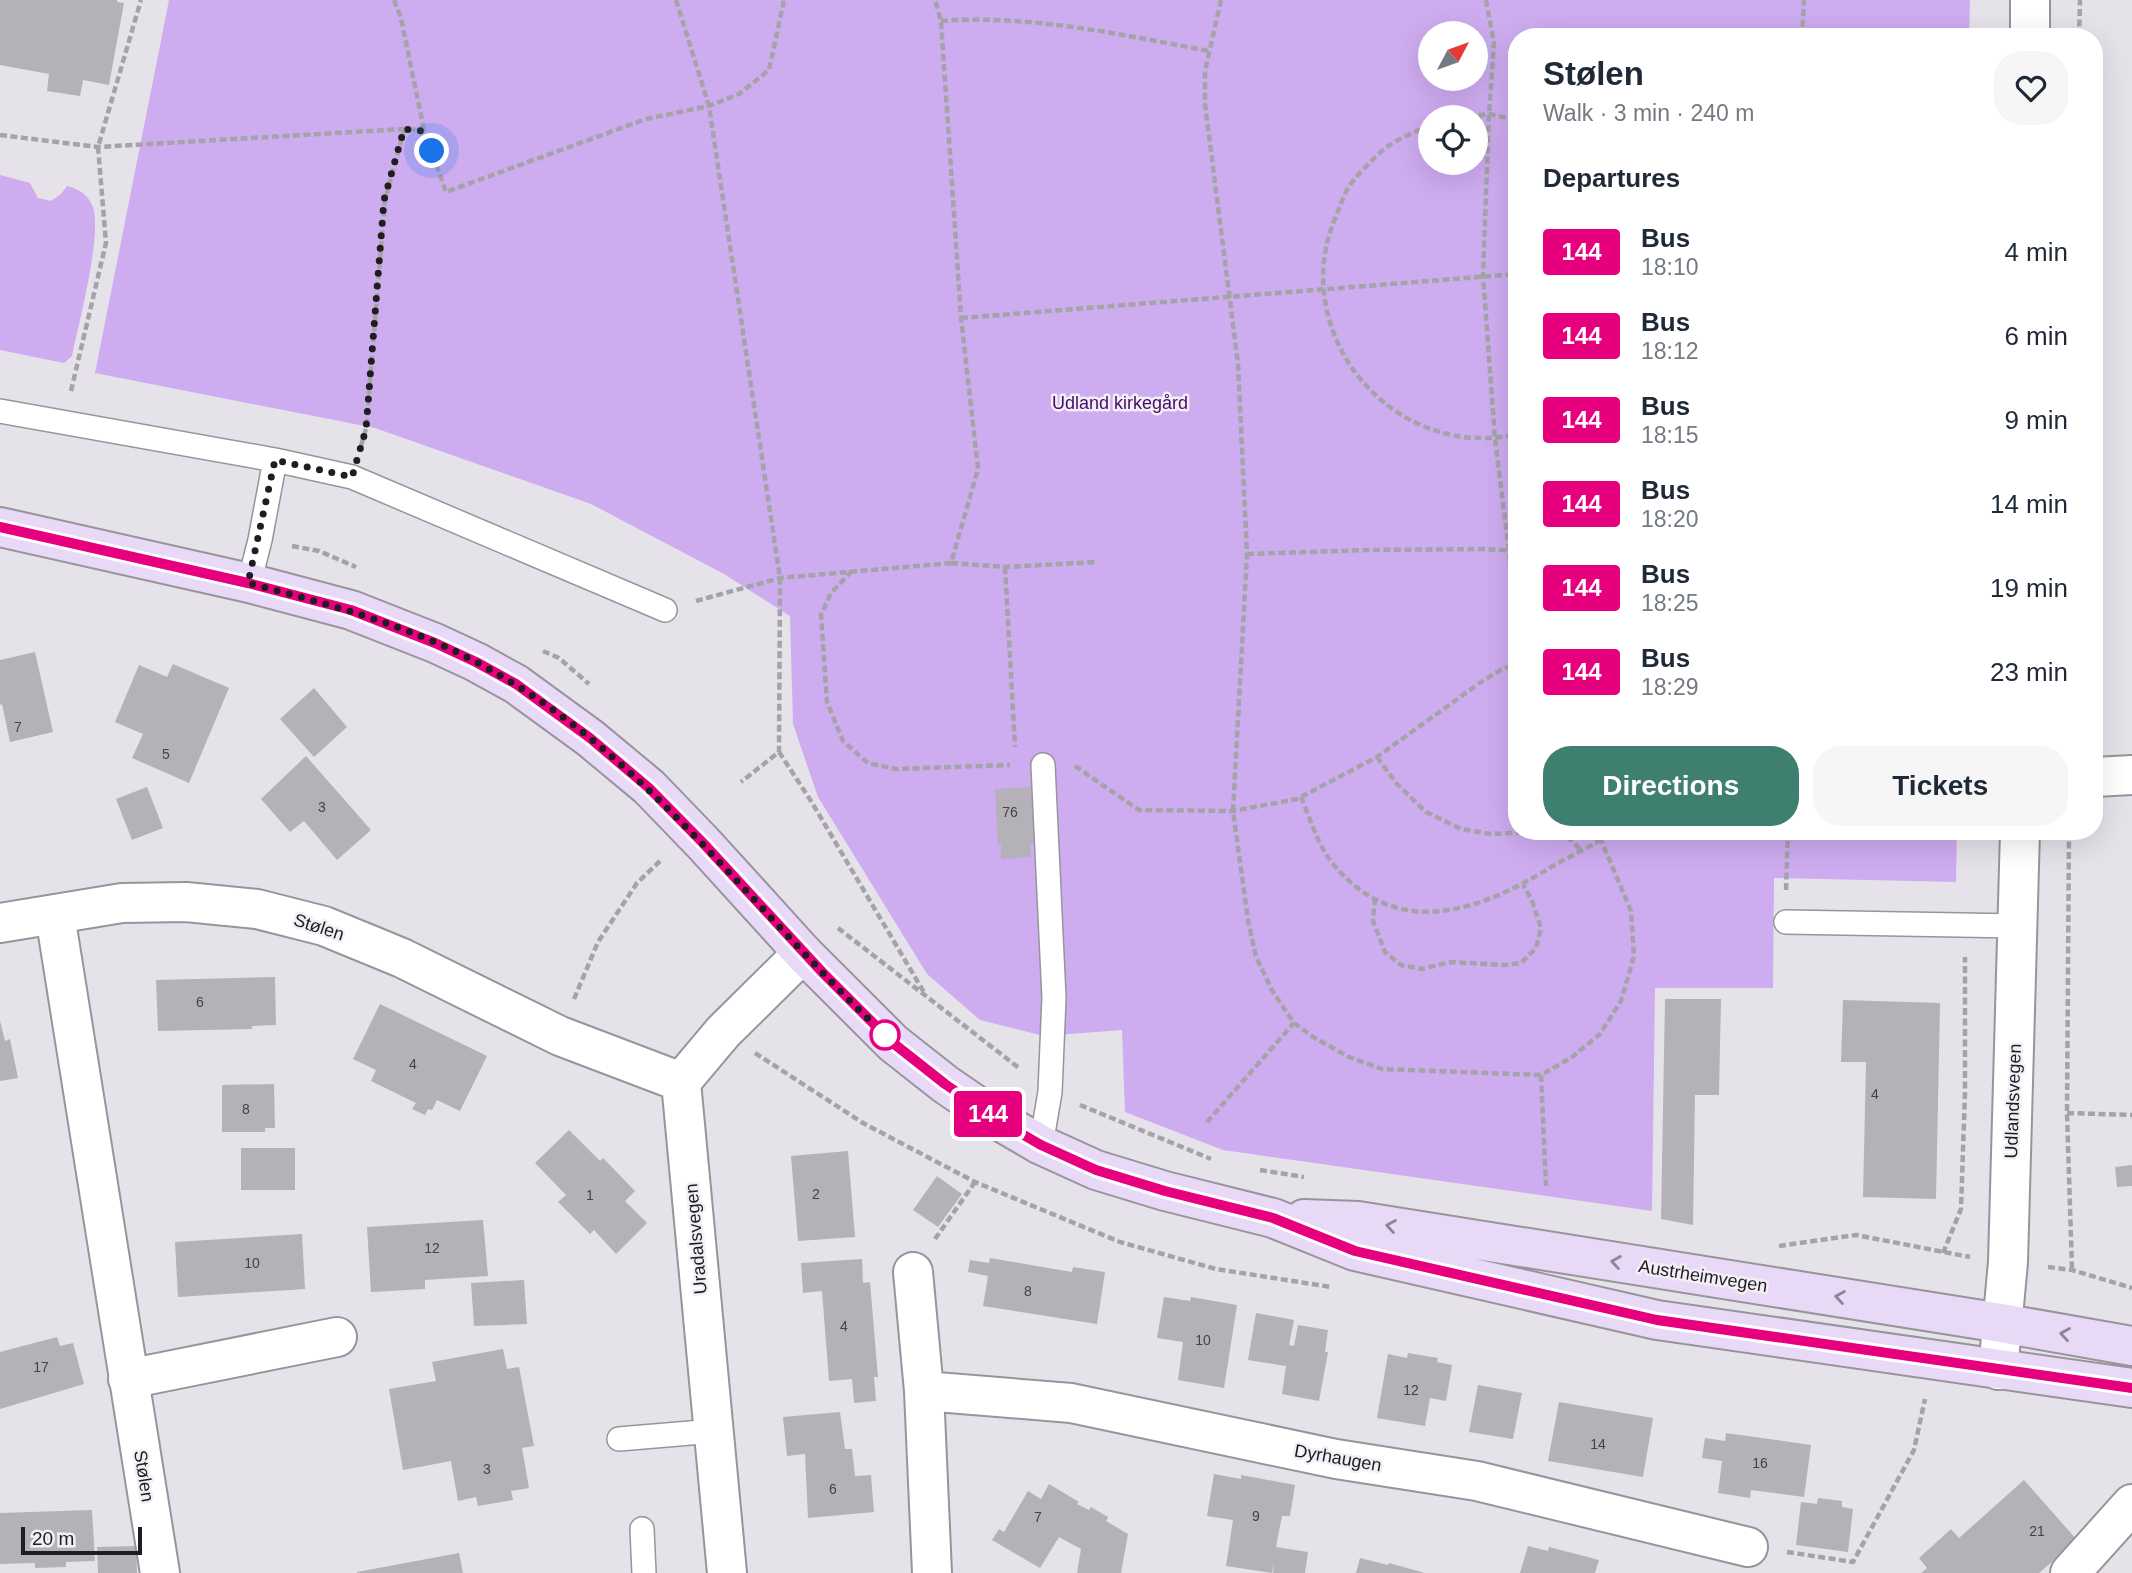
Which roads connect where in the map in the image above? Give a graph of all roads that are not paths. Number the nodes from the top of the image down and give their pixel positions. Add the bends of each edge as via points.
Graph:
1 (2030, 0) edge
2 (2030, 28) edge
3 (0, 411) edge
4 (275, 460) junction
5 (0, 527) edge
6 (248, 583) junction
7 (665, 610) road end
8 (1043, 765) road end
9 (2132, 775) edge
10 (2103, 777) edge
11 (2020, 840) edge
12 (55, 915) junction
13 (1786, 922) road end
14 (0, 923) edge
15 (2018, 926) junction
16 (803, 953) junction
17 (681, 1082) junction
18 (1041, 1145) junction
19 (1273, 1218) junction
20 (913, 1272) road end
21 (2001, 1323) junction
22 (337, 1337) dead end
23 (2132, 1346) edge
24 (1998, 1370) junction
25 (128, 1379) junction
26 (2132, 1388) edge
27 (924, 1391) junction
28 (714, 1431) junction
29 (619, 1439) dead end
30 (2132, 1504) edge
31 (642, 1529) dead end
32 (1748, 1547) road end
33 (160, 1573) edge
34 (645, 1573) edge
35 (727, 1573) edge
36 (932, 1573) edge
37 (2070, 1573) edge

1 - 2 street
3 - 4 lane
4 - 6 lane
4 - 7 lane via 352,477
5 - 6 main road, Austrheimvegen
6 - 16 main road, Austrheimvegen via 351,610 392,626 476,662 527,692 649,788
8 - 18 lane via 1054,998 1050,1093
9 - 10 street
11 - 15 street, Udlandsvegen
12 - 14 street, Stølen
12 - 17 street, Stølen via 122,903 186,902 257,909 324,926 402,958 560,1036
12 - 25 street, Stølen
13 - 15 lane
15 - 21 street, Udlandsvegen via 2008,1262
16 - 17 street via 723,1032
16 - 18 main road, Austrheimvegen via 893,1043 955,1091
17 - 28 street, Uradalsvegen
18 - 19 main road, Austrheimvegen via 1096,1170
21 -> 19 main road, Austrheimvegen via 1358,1221
19 - 24 main road, Austrheimvegen via 1355,1251 1657,1320
20 - 27 street
23 -> 21 main road, Austrheimvegen
21 - 24 street, Udlandsvegen
22 - 25 street
24 - 26 main road, Austrheimvegen
25 - 33 street, Stølen
27 - 32 street, Dyrhaugen via 1071,1403 1336,1459 1477,1481
27 - 36 street
28 - 29 lane
28 - 35 street, Uradalsvegen
30 - 37 street
31 - 34 lane

